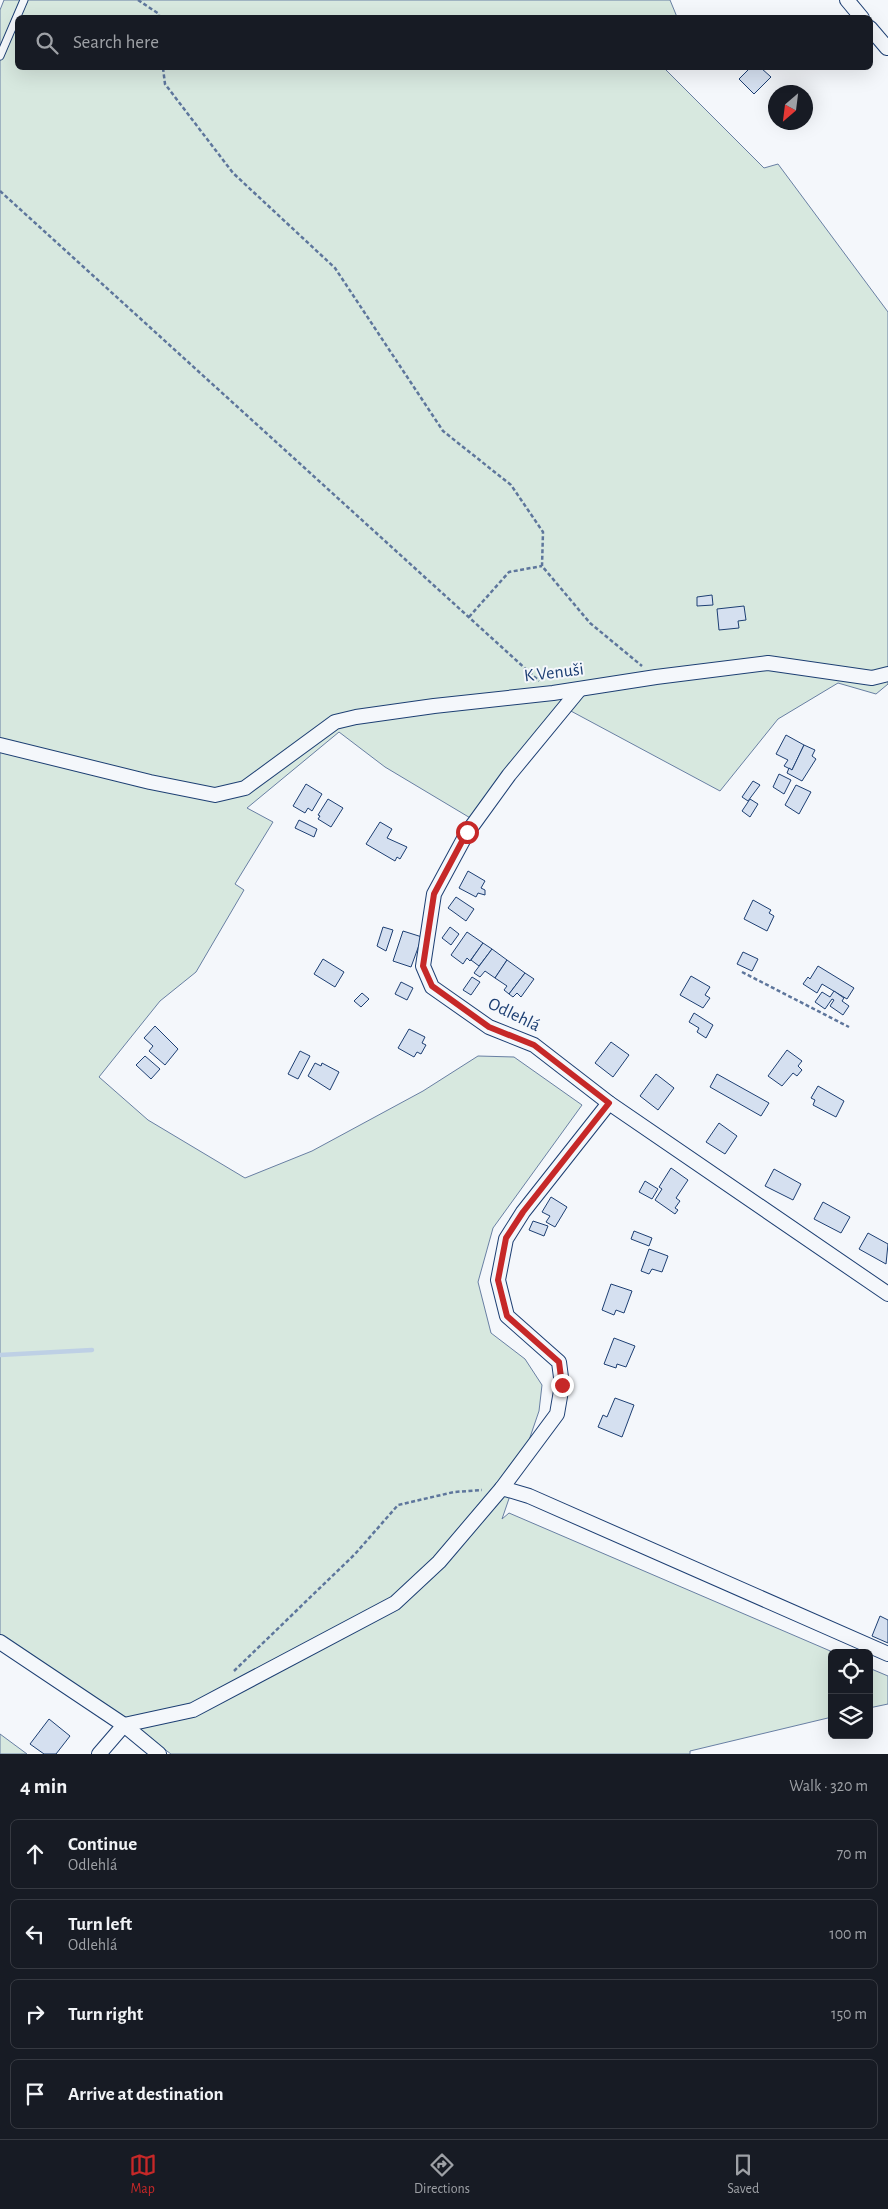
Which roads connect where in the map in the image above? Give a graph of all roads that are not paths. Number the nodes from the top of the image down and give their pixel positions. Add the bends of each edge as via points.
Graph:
1 (24, 0) edge
2 (847, 0) edge
3 (18, 15) edge
4 (860, 15) edge
5 (15, 21) edge
6 (873, 32) edge
7 (887, 48) edge
8 (0, 56) edge
9 (888, 674) edge
10 (579, 690) junction
11 (0, 745) edge
12 (609, 1103) junction
13 (888, 1294) edge
14 (502, 1488) junction
15 (0, 1642) edge
16 (888, 1654) edge
17 (124, 1725) junction
18 (99, 1754) edge
19 (159, 1754) edge

1 - 3 lane
2 - 4 street
5 - 8 lane
6 - 7 street
9 - 10 street, K Venuši via 872,678 768,663
10 - 11 street, K Venuši via 434,706 335,722 246,788 215,795
10 - 12 street, Odlehlá via 467,832 434,894 423,966 432,986 452,1002 489,1027 534,1045
12 - 13 street, Odlehlá
12 - 14 street via 506,1238 498,1280 507,1316 559,1362 562,1385 557,1414
14 - 16 street via 529,1496
14 - 17 street via 439,1562 395,1603 193,1710
15 - 17 street
17 - 18 street
17 - 19 street

